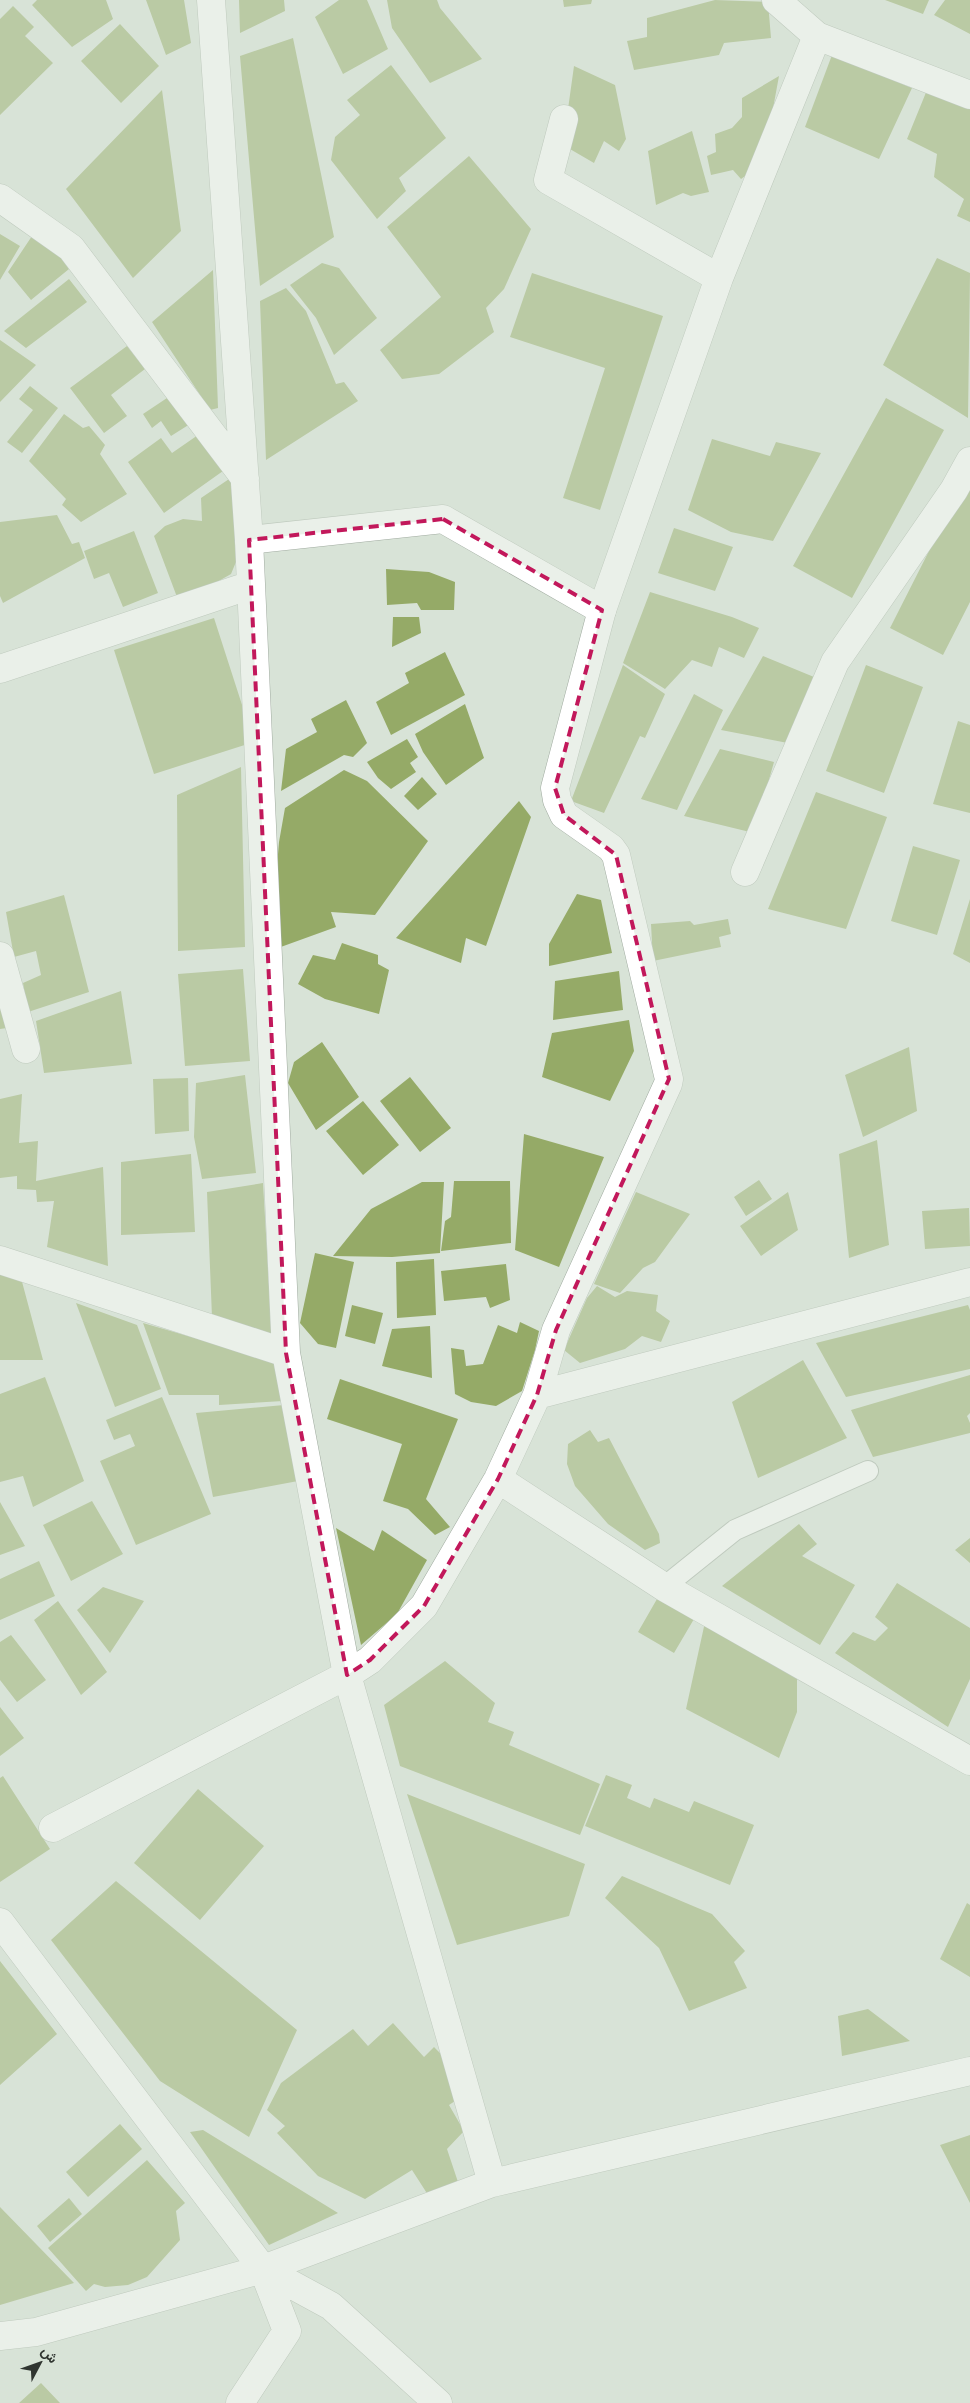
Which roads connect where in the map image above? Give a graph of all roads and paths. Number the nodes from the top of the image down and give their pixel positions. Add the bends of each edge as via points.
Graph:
1 (211, 0) edge
2 (776, 0) edge
3 (817, 36) junction
4 (970, 95) edge
5 (564, 119) dead end
6 (0, 198) edge
7 (719, 278) junction
8 (970, 461) edge
9 (246, 478) junction
10 (249, 540) junction
11 (251, 585) junction
12 (602, 610) junction
13 (0, 669) edge
14 (745, 872) dead end
15 (0, 956) edge
16 (26, 1049) dead end
17 (0, 1260) edge
18 (970, 1282) edge
19 (286, 1353) junction
20 (537, 1395) junction
21 (868, 1471) dead end
22 (498, 1480) junction
23 (664, 1587) junction
24 (347, 1675) junction
25 (970, 1761) edge
26 (53, 1828) dead end
27 (0, 1922) edge
28 (970, 2071) edge
29 (492, 2183) junction
30 (263, 2269) junction
31 (0, 2336) edge
32 (240, 2403) edge
33 (438, 2403) edge

1 - 9 street
2 - 3 street
3 - 4 street
3 - 7 street
5 - 7 street via 548,180
6 - 9 street via 71,248
7 - 12 street
8 - 14 street via 954,490 835,662
9 - 10 street
10 - 11 street
10 - 12 street via 442,519
11 - 13 street
11 - 19 street
12 - 20 street via 555,788 564,815 616,855 669,1079 556,1330
15 - 16 street
17 - 19 street
18 - 20 street
19 - 24 street
20 - 22 street
21 - 23 lane via 735,1530
22 - 23 street
22 - 24 street via 424,1606 370,1660
23 - 25 street
24 - 26 street
24 - 29 street
27 - 30 street
28 - 29 street
29 - 30 street
30 - 31 street via 36,2332
30 - 32 street via 287,2331
30 - 33 street via 331,2306

